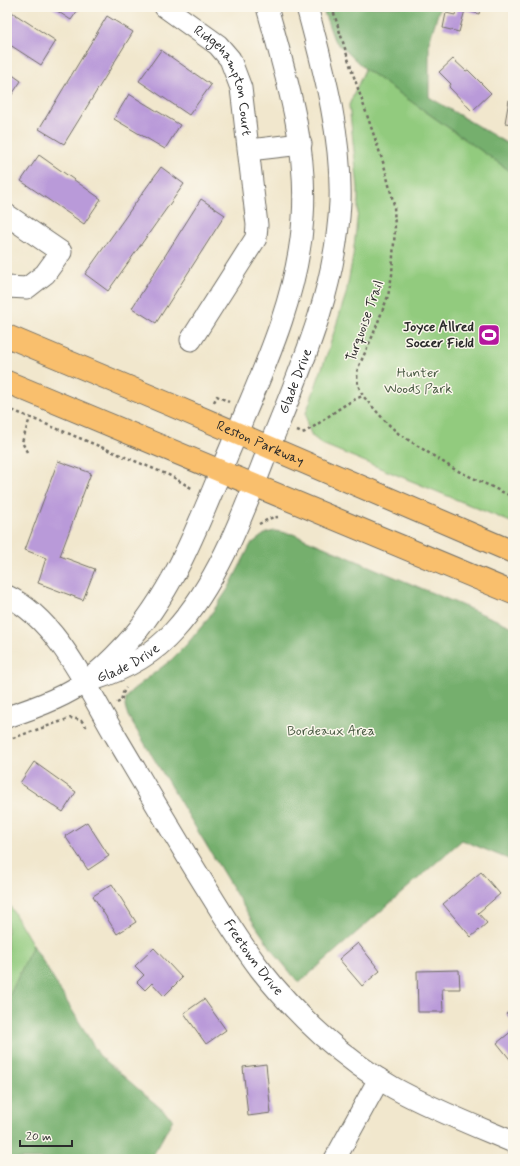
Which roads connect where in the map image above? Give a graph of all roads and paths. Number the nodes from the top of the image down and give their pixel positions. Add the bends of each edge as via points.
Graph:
1 (165, 7) edge
2 (267, 7) edge
3 (307, 7) edge
4 (332, 7) edge
5 (301, 144) junction
6 (249, 150) junction
7 (7, 215) edge
8 (7, 287) edge
9 (7, 336) edge
10 (191, 340) dead end
11 (7, 382) edge
12 (363, 396) junction
13 (7, 408) edge
14 (30, 418) junction
15 (279, 424) junction
16 (236, 433) junction
17 (269, 448) junction
18 (27, 452) dead end
19 (221, 470) junction
20 (178, 480) dead end
21 (254, 485) junction
22 (513, 497) edge
23 (271, 518) dead end
24 (259, 524) dead end
25 (513, 552) edge
26 (513, 593) edge
27 (7, 596) edge
28 (85, 682) junction
29 (7, 718) edge
30 (81, 720) dead end
31 (7, 740) edge
32 (379, 1079) junction
33 (513, 1142) edge
34 (335, 1159) edge

1 - 6 street, Ridgehampton Court via 218,45 230,59 241,88
2 - 5 street, Glade Drive via 289,87
3 - 15 street, Glade Drive via 324,73 339,155 339,218 334,258 320,316
4 - 12 path, Turquoise Trail via 384,165 394,205 395,230 388,296 357,374
5 - 6 street, Ridgehampton Court
5 - 16 street, Glade Drive via 304,165 303,218 293,283 276,337
6 - 10 street, Ridgehampton Court via 257,225 256,238
7 - 8 street via 61,252 46,274 27,288
9 - 16 main road, Reston Parkway
11 - 19 main road
12 - 15 path via 305,432
12 - 22 path, Turquoise Trail via 398,434 454,469
13 - 14 path
14 - 18 path via 22,442
14 - 20 path
15 - 17 street, Glade Drive
16 - 17 main road, Reston Parkway
16 - 19 street, Glade Drive
17 - 21 street, Glade Drive
17 - 25 main road, Reston Parkway
19 - 21 main road
19 - 28 street, Glade Drive via 189,545 158,603 124,646
21 - 26 main road
21 - 28 street, Glade Drive via 213,574 190,612 175,630 158,647 135,662 116,672
23 - 24 path
27 - 28 street, Freetown Drive via 25,606 40,619
28 - 29 street, Glade Drive via 44,704
28 - 32 street, Freetown Drive via 100,712 196,871 260,969 319,1032
30 - 31 path via 71,718
32 - 33 street, Freetown Drive via 438,1110
32 - 34 street

